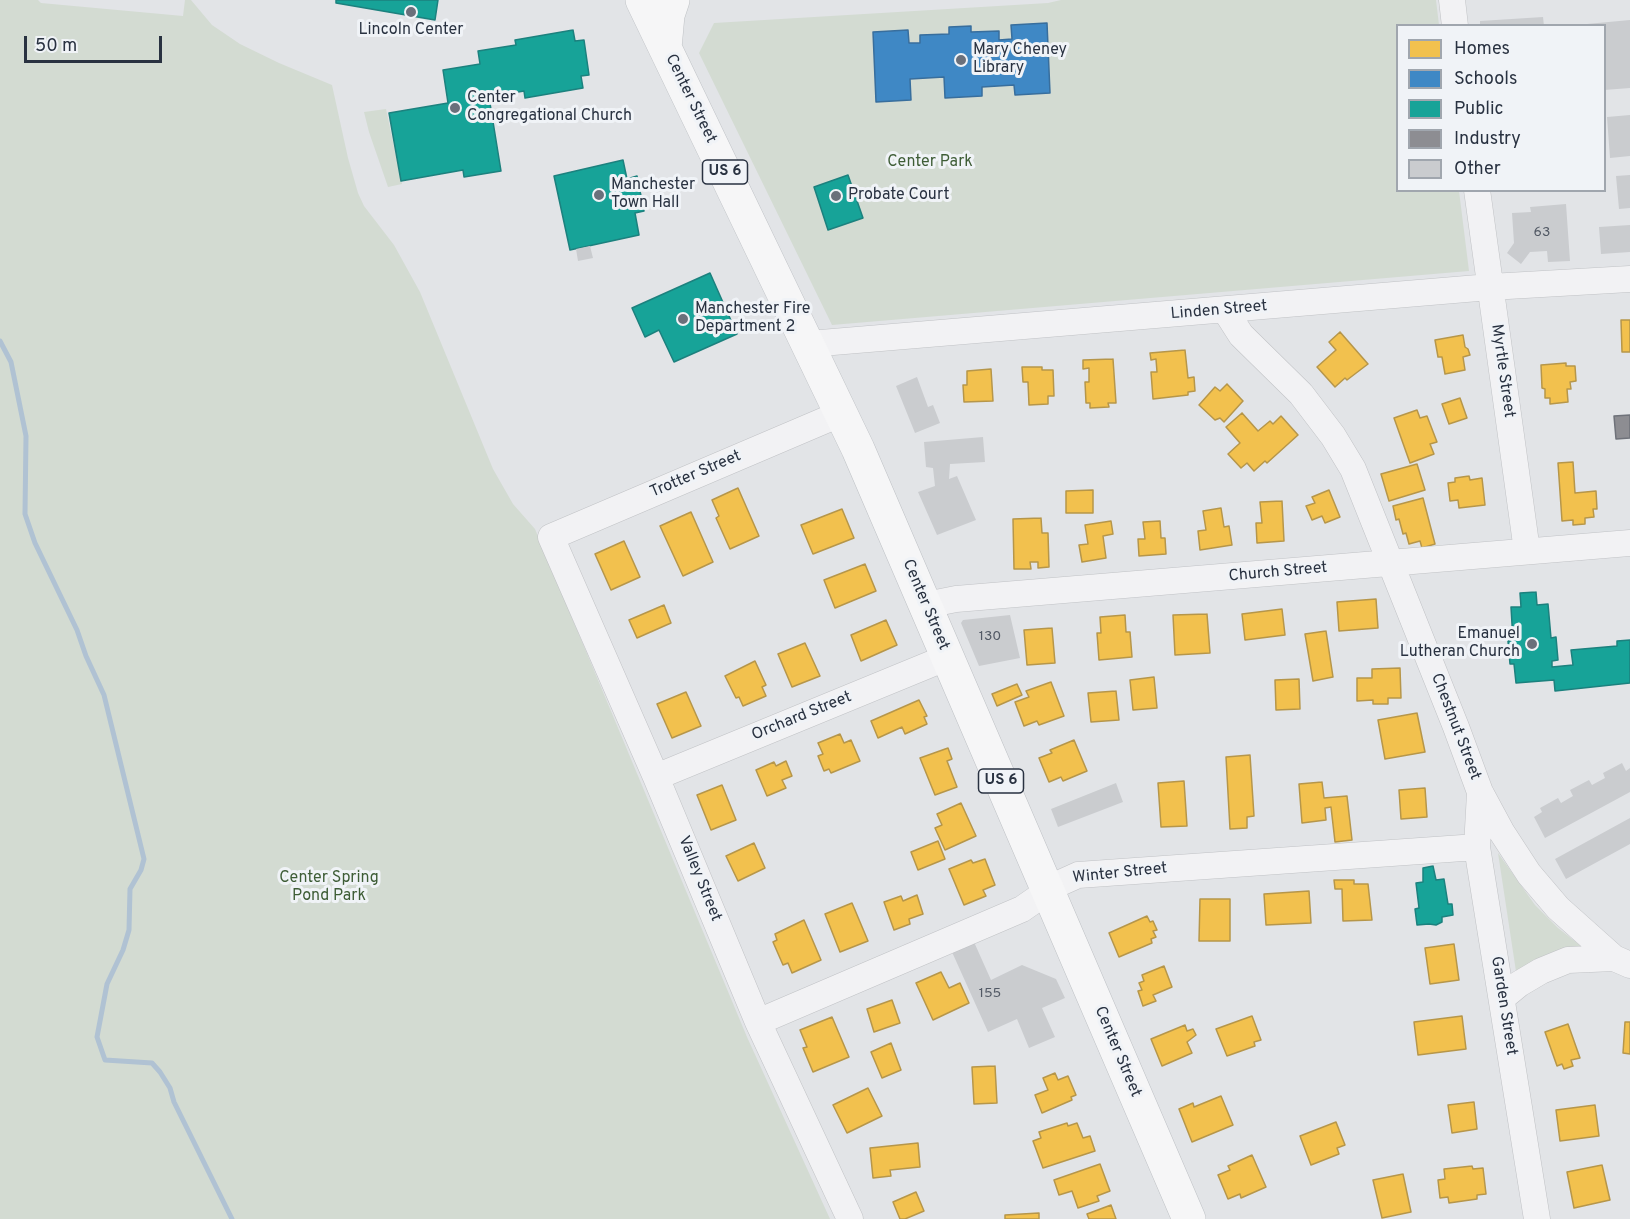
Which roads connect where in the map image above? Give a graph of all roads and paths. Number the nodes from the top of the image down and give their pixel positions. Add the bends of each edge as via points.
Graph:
1 (642, 0) edge
2 (673, 0) edge
3 (1452, 0) edge
4 (1455, 24) edge
5 (665, 48) junction
6 (1477, 192) edge
7 (1630, 279) edge
8 (1490, 287) junction
9 (1226, 310) junction
10 (809, 345) junction
11 (842, 413) junction
12 (551, 537) joint
13 (1630, 543) edge
14 (1527, 551) junction
15 (1391, 564) junction
16 (926, 605) junction
17 (948, 657) junction
18 (656, 777) junction
19 (1480, 792) junction
20 (1477, 847) junction
21 (1048, 891) junction
22 (1622, 961) edge
23 (1502, 998) junction
24 (758, 1022) junction
25 (850, 1219) edge
26 (1189, 1219) edge
27 (1537, 1219) edge

1 - 5 main road, Center Street / US 6
2 - 5 main road
3 - 4 street
5 - 10 main road, Center Street / US 6
6 - 8 street, Myrtle Street
7 - 8 street, Linden Street
8 - 9 street, Linden Street
8 - 14 street, Myrtle Street
9 - 10 street, Linden Street
9 - 15 street, Chestnut Street via 1241,335 1301,394 1333,436 1353,469
10 - 11 main road, Center Street / US 6
11 - 12 street, Trotter Street
11 - 16 main road, Center Street / US 6
12 - 18 street, Valley Street
13 - 14 street, Church Street
14 - 15 street, Church Street
15 - 16 street, Church Street via 976,597
15 - 19 street, Chestnut Street
16 - 17 main road, Center Street / US 6
17 - 18 street, Orchard Street
17 - 21 main road, Center Street / US 6
18 - 24 street, Valley Street
19 - 20 street, Garden Street
19 - 22 street, Chestnut Street via 1529,874 1558,908
20 - 21 street, Winter Street via 1078,875
20 - 23 street, Garden Street
21 - 24 street, Winter Street via 1022,909
21 - 26 main road, Center Street / US 6
22 - 23 street via 1568,960 1541,971
23 - 27 street, Garden Street
24 - 25 street, Valley Street

